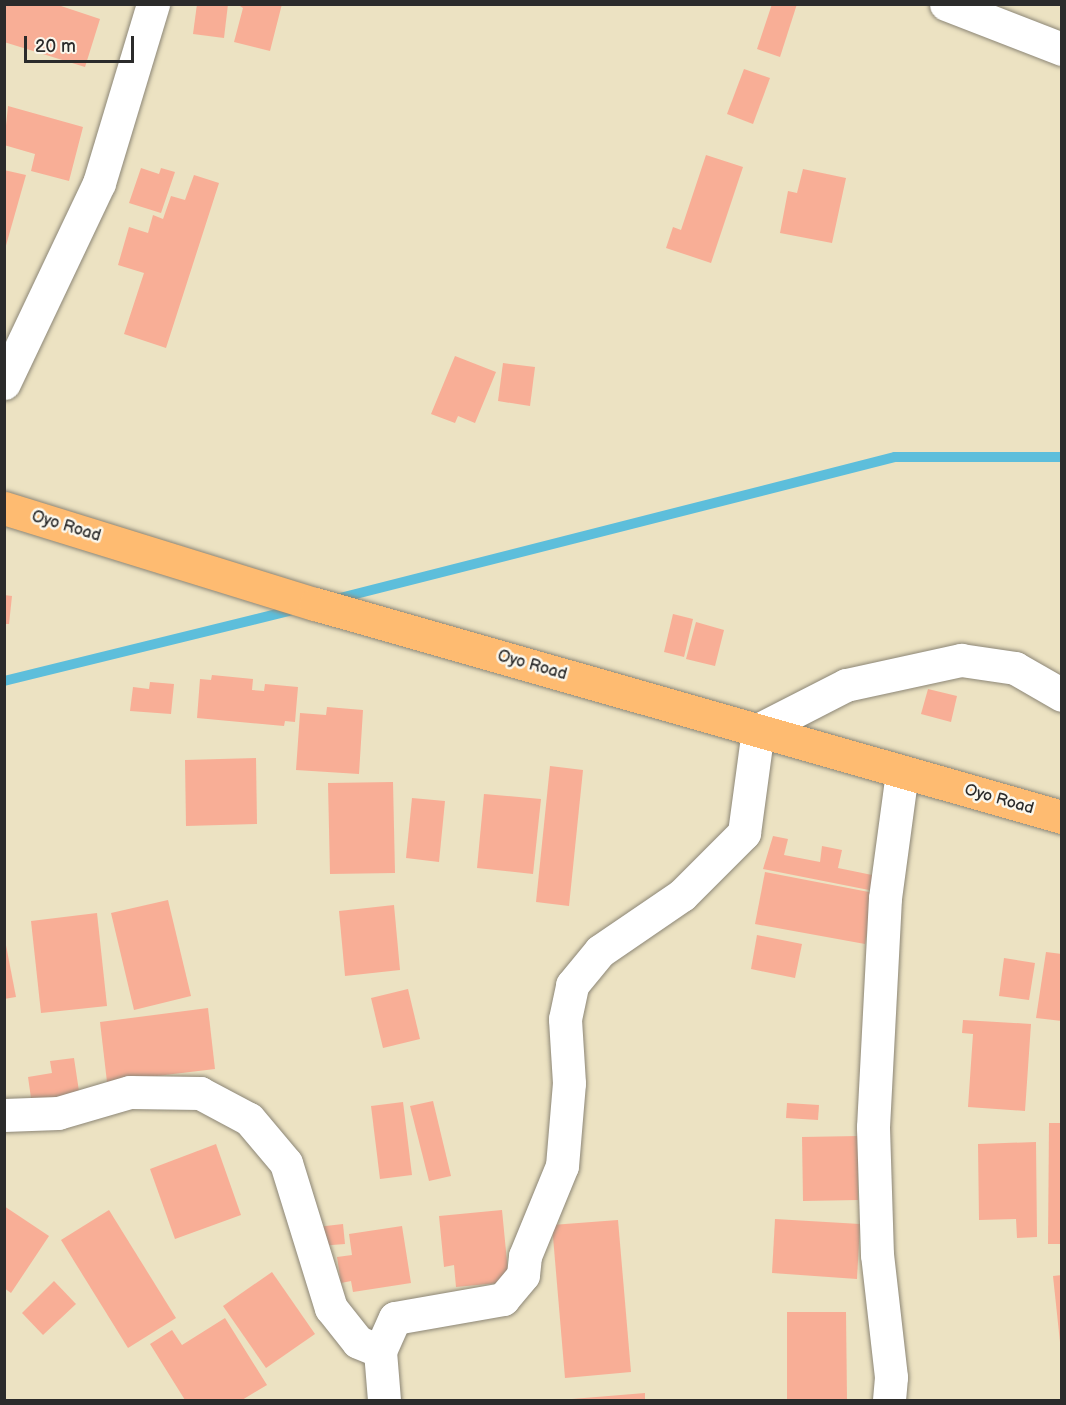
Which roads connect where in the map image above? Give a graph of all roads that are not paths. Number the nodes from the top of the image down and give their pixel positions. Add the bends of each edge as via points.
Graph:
1 (153, 4) edge
2 (946, 4) edge
3 (1062, 49) edge
4 (4, 383) edge
5 (4, 508) edge
6 (1062, 694) edge
7 (758, 730) junction
8 (902, 772) junction
9 (1062, 817) edge
10 (4, 1115) edge
11 (380, 1351) junction
12 (384, 1401) edge
13 (889, 1401) edge

1 - 4 street via 99,183
2 - 3 street
5 - 7 highway, Oyo Road via 315,604
6 - 7 street via 1015,668 961,660 846,685
7 - 8 highway, Oyo Road
7 - 11 street via 744,833 682,895 600,951 572,985 565,1019 569,1083 562,1166 525,1256 523,1275 502,1299 395,1318
8 - 9 highway, Oyo Road
8 - 13 street via 885,898 873,1126 877,1255 891,1377
10 - 11 street via 58,1113 130,1092 201,1093 249,1119 286,1163 331,1308 358,1342
11 - 12 street

